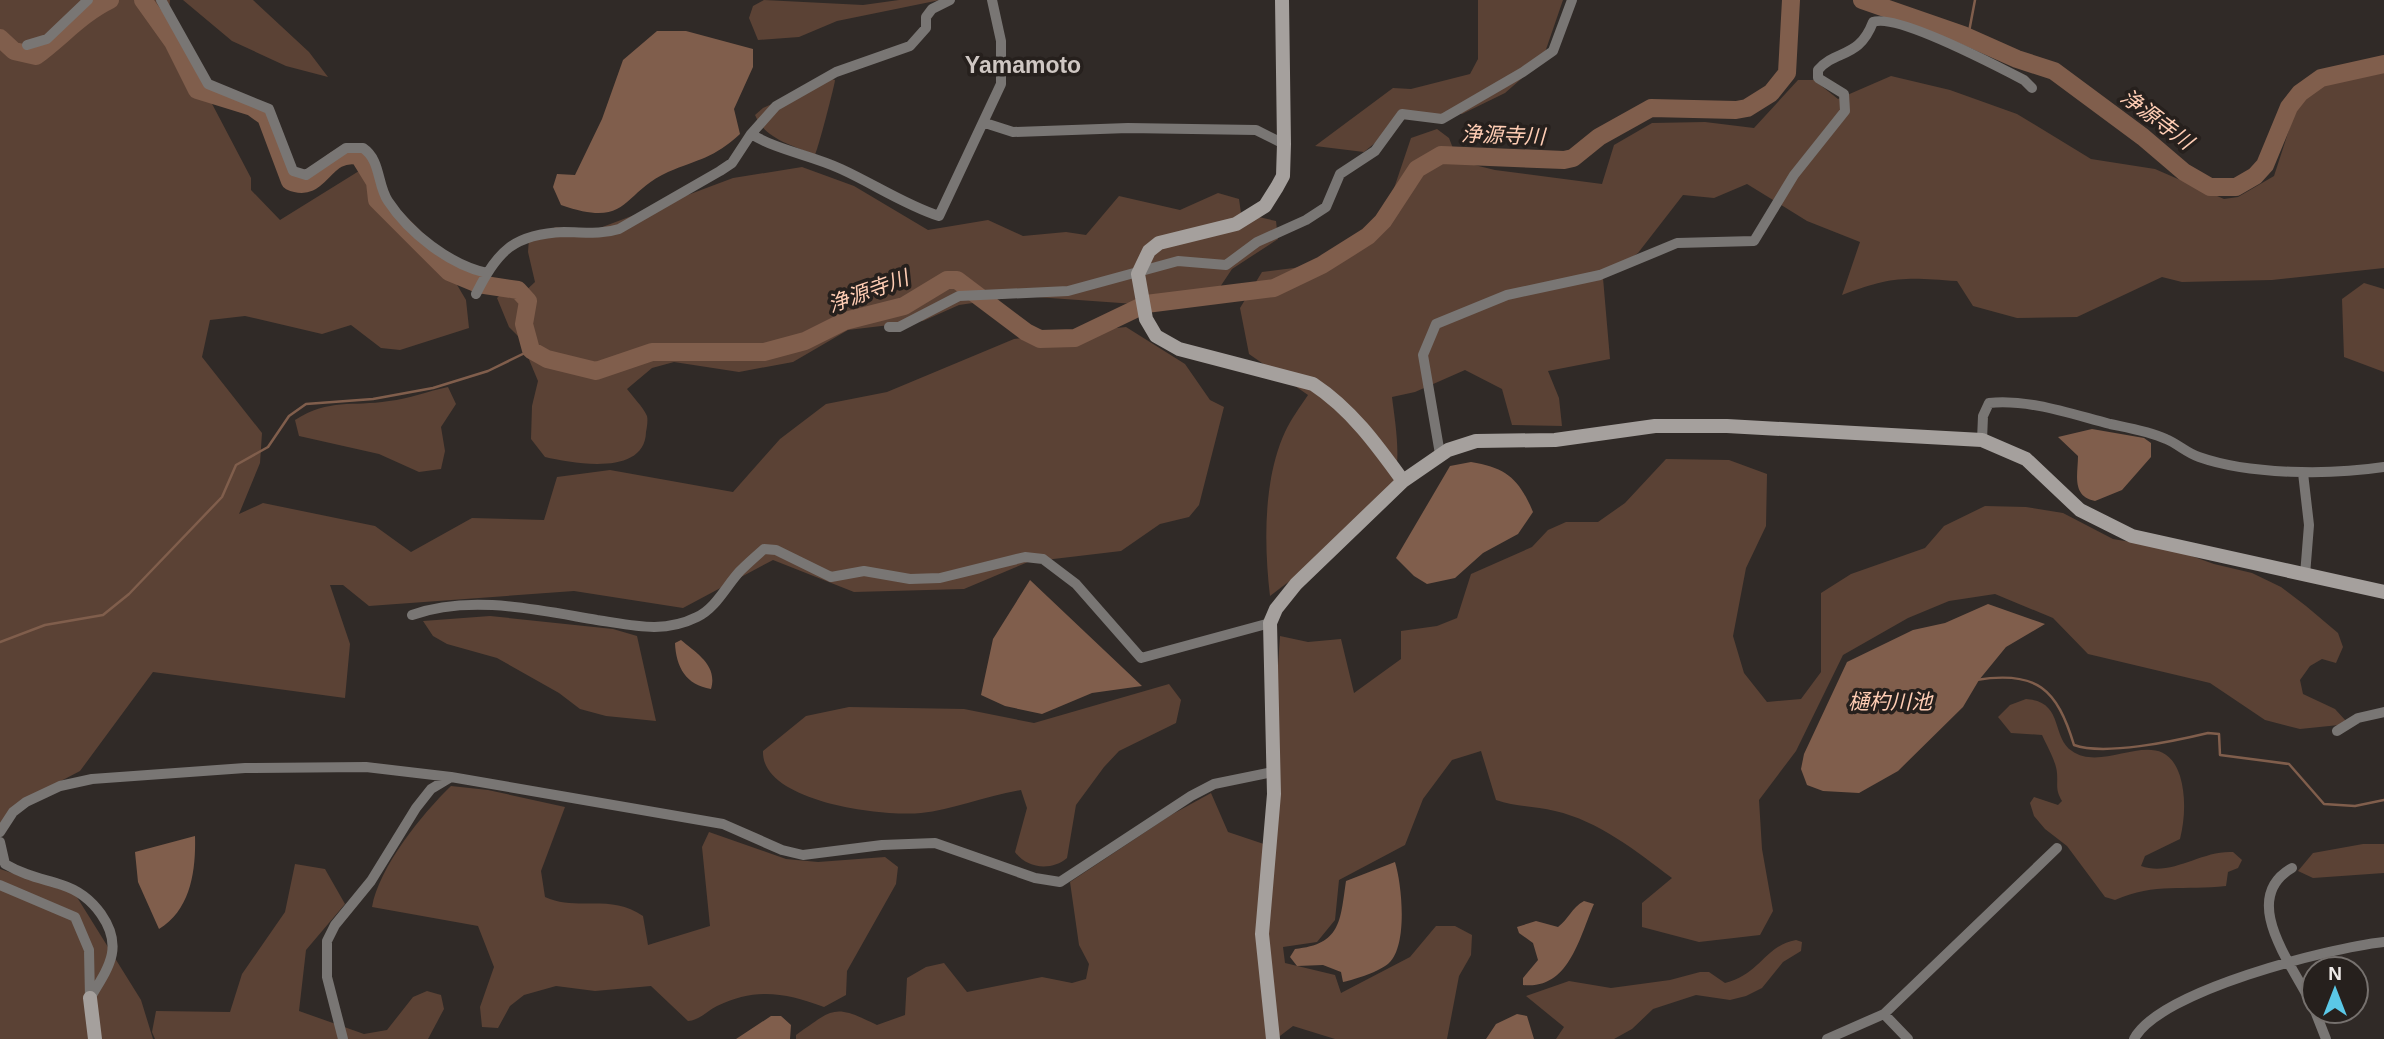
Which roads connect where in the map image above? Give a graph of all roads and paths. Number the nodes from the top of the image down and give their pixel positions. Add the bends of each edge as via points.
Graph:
1 (88, 0) edge
2 (161, 0) edge
3 (950, 0) edge
4 (992, 0) edge
5 (1282, 0) edge
6 (1572, 0) edge
7 (27, 45) dead end
8 (2032, 88) dead end
9 (985, 124) junction
10 (751, 134) junction
11 (1284, 144) junction
12 (487, 273) junction
13 (1138, 278) junction
14 (476, 294) dead end
15 (889, 327) dead end
16 (1982, 440) junction
17 (1440, 454) junction
18 (2384, 467) edge
19 (2303, 473) junction
20 (1403, 481) junction
21 (2305, 575) junction
22 (2384, 592) edge
23 (412, 615) dead end
24 (1270, 623) junction
25 (2384, 712) edge
26 (2337, 731) dead end
27 (1273, 772) junction
28 (451, 777) junction
29 (0, 832) edge
30 (0, 842) edge
31 (2057, 848) dead end
32 (2292, 868) dead end
33 (0, 885) edge
34 (2384, 942) edge
35 (2288, 961) junction
36 (2300, 984) edge
37 (90, 998) junction
38 (1884, 1014) junction
39 (95, 1039) edge
40 (343, 1039) edge
41 (1273, 1039) edge
42 (1827, 1039) edge
43 (1908, 1039) edge
44 (2134, 1039) edge

1 - 7 street via 47,39
2 - 12 street via 208,84 269,109 293,171 306,176 346,148 363,148 378,170 387,200 433,248
3 - 10 street via 932,9 926,28 910,46 836,72 776,106
4 - 9 street via 1001,84
5 - 11 street
6 - 13 street via 1553,51 1442,119 1402,114 1375,151 1340,174 1326,207 1306,220 1257,242 1226,265 1178,261
8 - 17 street via 1944,41 1873,22 1855,49 1818,70 1818,78 1844,94 1845,111 1794,176 1754,241 1677,243 1600,275 1507,295 1436,324 1423,355
9 - 10 street via 939,216 829,164 773,148
9 - 11 street via 1013,132 1256,130
10 - 12 street via 732,163 619,229 604,234 563,232 526,237 497,256
11 - 13 street via 1283,176 1265,206 1236,224 1159,243 1149,251
12 - 14 street
13 - 15 street via 1068,291 959,296 899,327
13 - 20 street via 1146,319 1156,336 1179,349 1313,384 1364,429
16 - 17 street via 1655,426 1555,440 1476,441
16 - 19 street via 1989,403 2041,406 2148,432 2215,461
16 - 21 street via 2026,458 2080,510 2132,536
17 - 20 street
18 - 19 street
19 - 21 street via 2309,525
20 - 24 street via 1296,584
21 - 22 street
23 - 24 street via 445,605 516,608 645,628 676,625 699,617 764,549 776,550 831,577 864,571 910,579 940,578 1025,557 1043,558 1076,584 1141,657
24 - 27 street
25 - 26 street via 2358,718
27 - 28 street via 1214,784 1060,882 1035,878 935,843 803,855 723,824
27 - 41 street via 1262,934
28 - 29 street via 366,767 299,766 92,779 60,786 26,802
28 - 40 street via 432,789 416,808 327,941 327,977
30 - 37 street via 5,864 91,901 113,933 109,968
31 - 38 street
32 - 35 street via 2280,875 2268,899 2275,933
33 - 37 street via 75,917 89,950
34 - 35 street
35 - 36 street
35 - 44 street via 2163,1011 2144,1023
37 - 39 street
38 - 42 street
38 - 43 street

